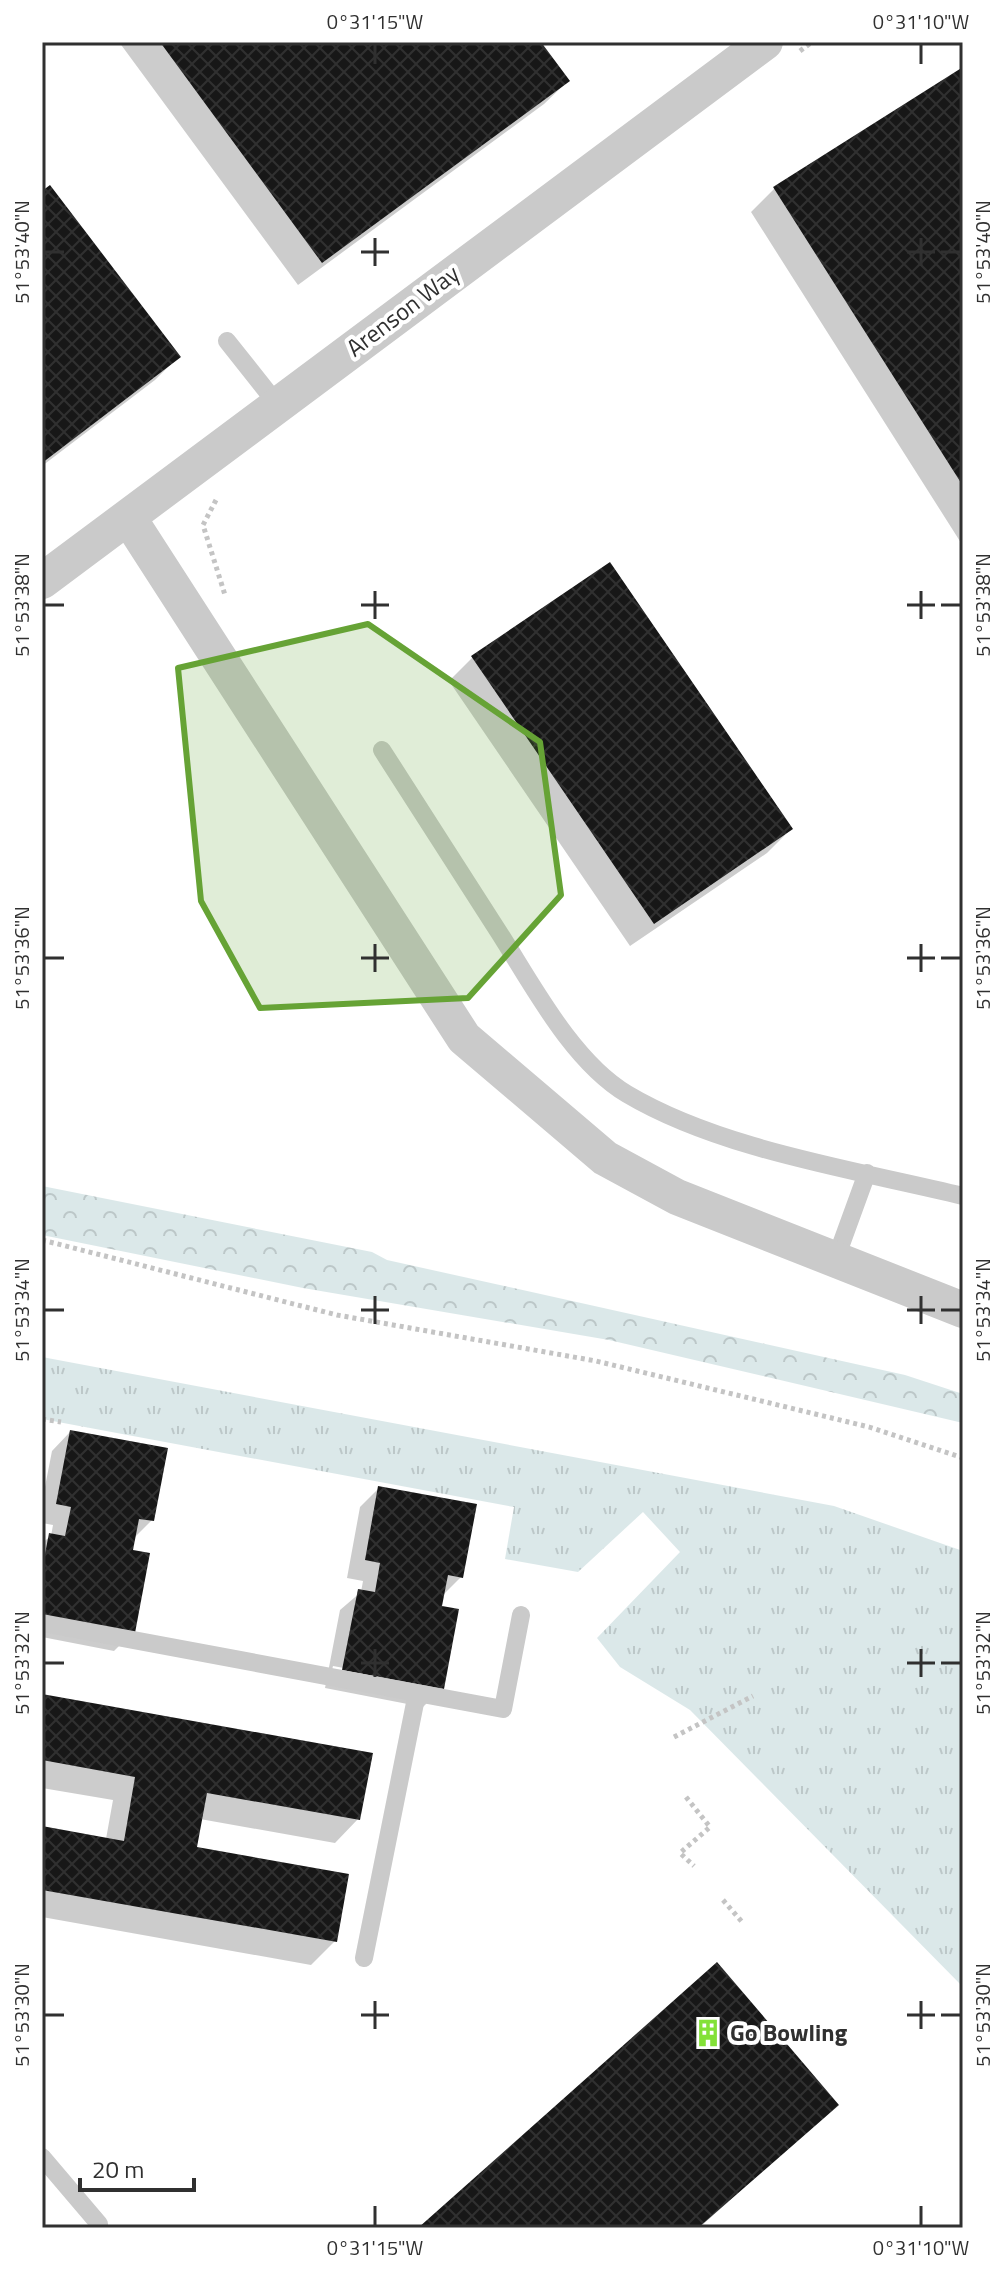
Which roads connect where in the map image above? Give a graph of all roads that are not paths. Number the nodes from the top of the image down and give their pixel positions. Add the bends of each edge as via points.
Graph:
1 (765, 42) edge
2 (227, 341) dead end
3 (277, 404) junction
4 (128, 517) junction
5 (42, 581) edge
6 (382, 750) dead end
7 (867, 1173) junction
8 (963, 1196) edge
9 (835, 1261) junction
10 (963, 1310) edge
11 (521, 1615) dead end
12 (42, 1623) edge
13 (417, 1693) junction
14 (364, 1958) dead end
15 (42, 2157) edge
16 (97, 2227) edge

1 - 3 street, Arenson Way
2 - 3 lane
3 - 4 street, Arenson Way
4 - 5 street, Arenson Way
4 - 9 street via 464,1038 605,1158 677,1197
6 - 7 lane via 548,1008 580,1051 624,1093 672,1118 743,1142
7 - 8 lane
7 - 9 lane
9 - 10 street
11 - 13 lane via 503,1709
12 - 13 lane
13 - 14 lane
15 - 16 lane

